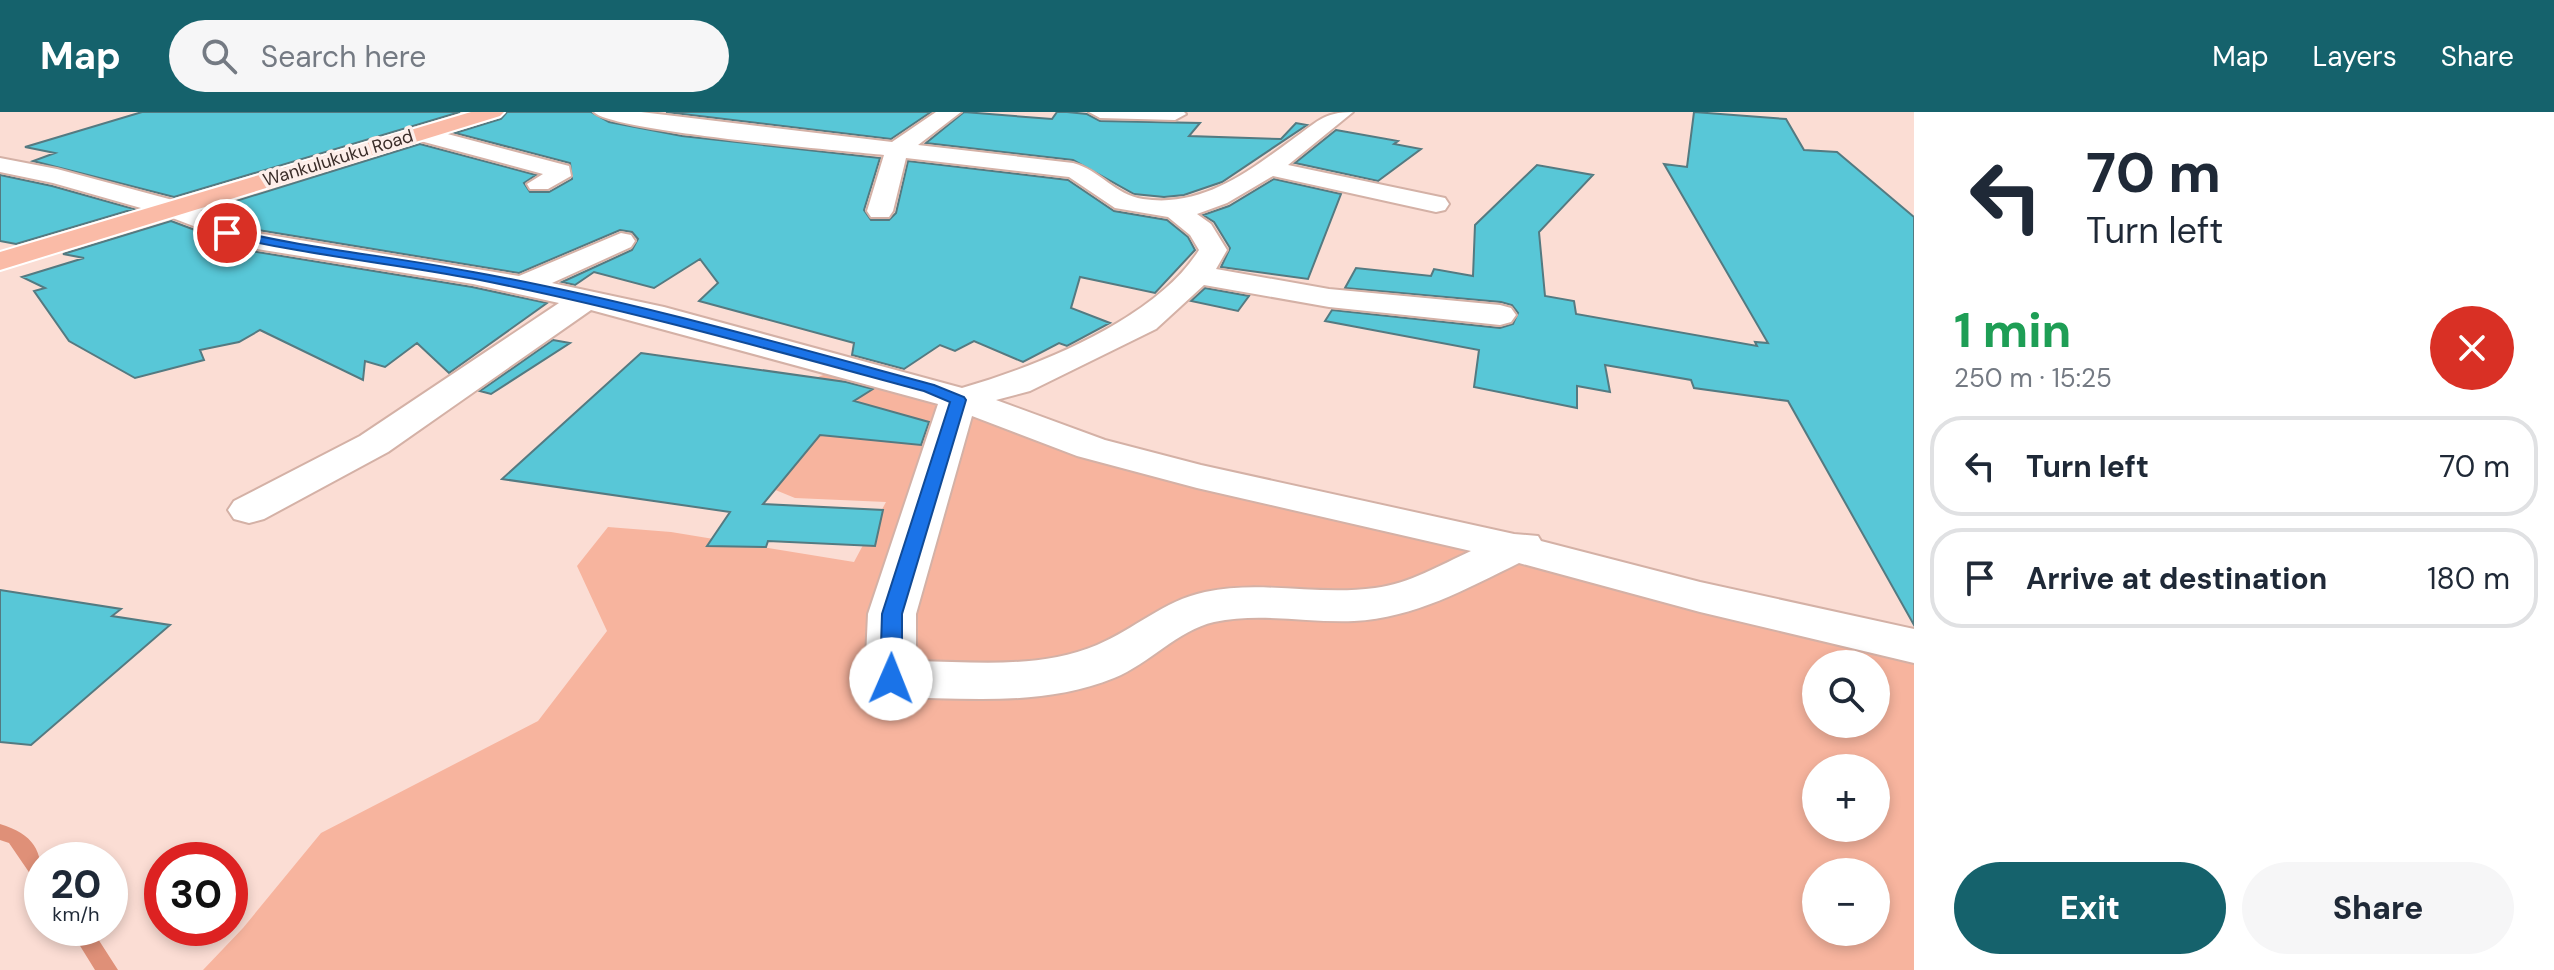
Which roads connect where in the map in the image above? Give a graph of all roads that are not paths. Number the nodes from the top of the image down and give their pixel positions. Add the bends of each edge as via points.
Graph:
1 (493, 112) edge
2 (605, 112) edge
3 (950, 112) edge
4 (1100, 112) edge
5 (1342, 112) edge
6 (1175, 114) dead end
7 (421, 134) junction
8 (897, 149) junction
9 (0, 165) edge
10 (1266, 167) junction
11 (539, 184) dead end
12 (1436, 204) dead end
13 (171, 208) junction
14 (1173, 208) junction
15 (880, 211) dead end
16 (621, 241) dead end
17 (0, 261) edge
18 (1198, 275) junction
19 (523, 285) junction
20 (586, 299) junction
21 (1500, 315) dead end
22 (958, 400) junction
23 (249, 510) dead end
24 (1528, 544) junction
25 (1914, 646) edge

1 - 7 main road, Wankulukuku Road
2 - 8 street via 754,137
3 - 8 street
4 - 6 street
5 - 10 street
7 - 11 street via 560,171
7 - 13 main road, Wankulukuku Road
8 - 14 street via 1073,170 1115,200
8 - 15 street
9 - 13 street
10 - 12 street
10 - 14 street via 1205,204
13 - 17 main road, Wankulukuku Road
13 - 19 street via 251,240
14 - 18 street via 1210,240 1213,250
16 - 19 street
18 - 21 street via 1329,298
18 - 22 street via 1145,322 1017,383
19 - 20 street
20 - 22 street
20 - 23 street via 374,444
22 - 24 street via 1091,448
22 - 24 street via 892,614 891,679 1059,678 1120,656 1159,628 1203,608 1260,602 1375,604 1430,587
24 - 25 street via 1700,597

